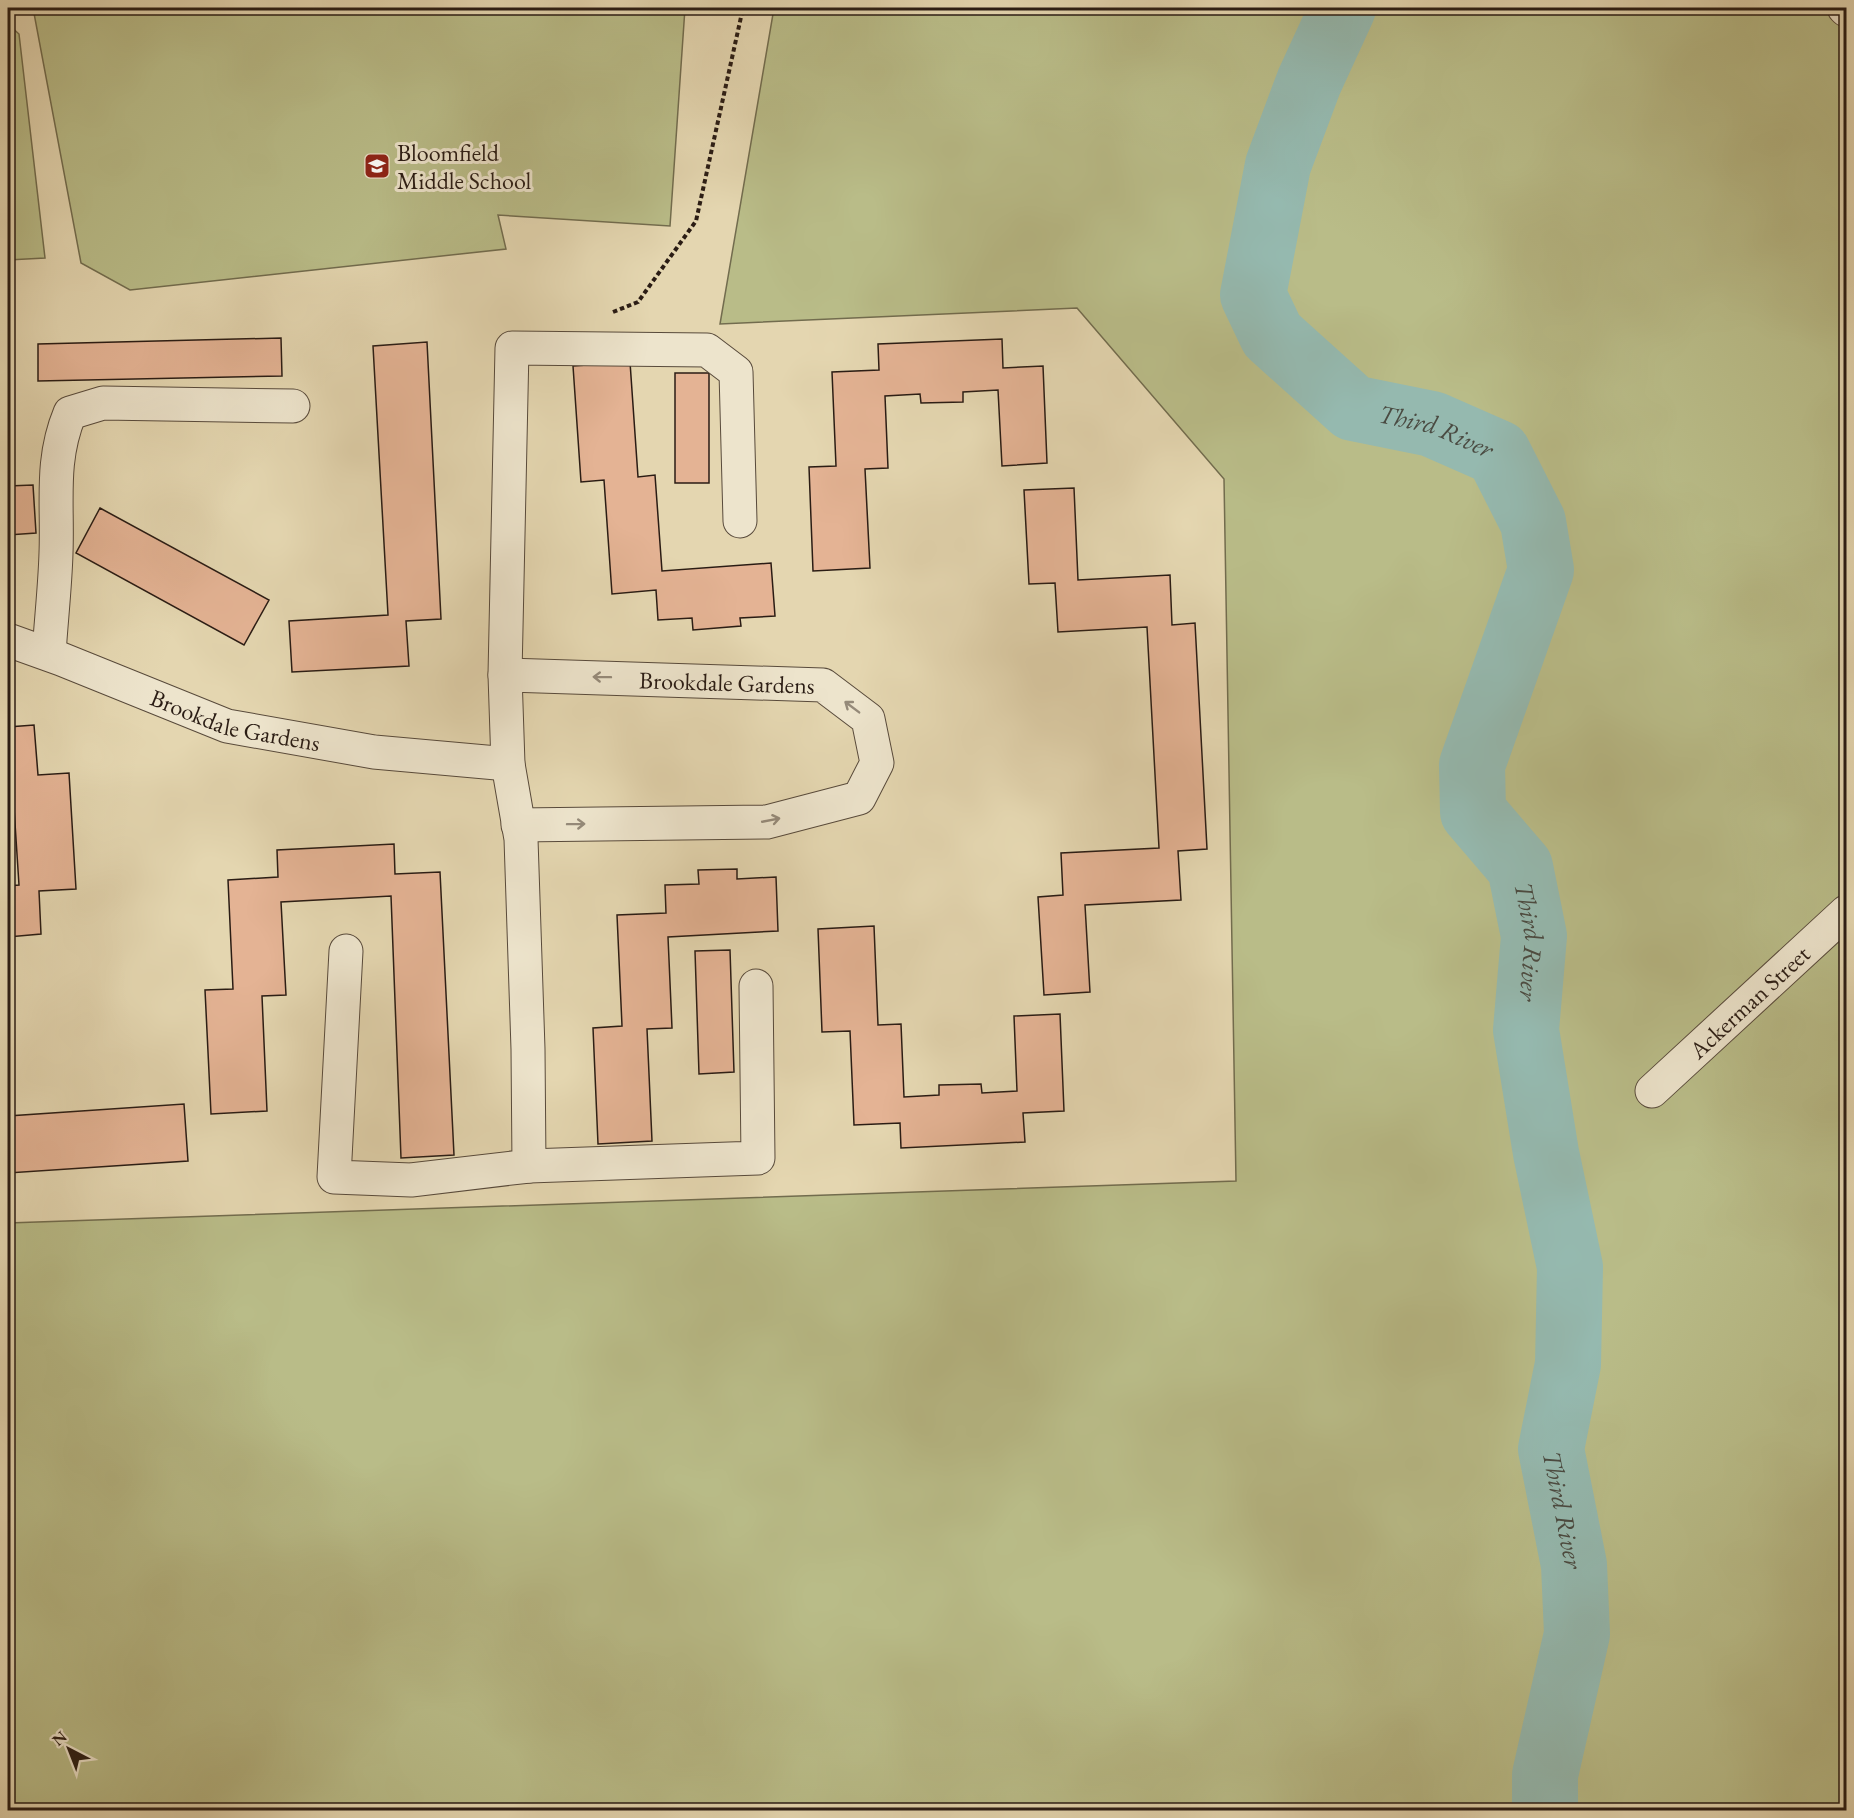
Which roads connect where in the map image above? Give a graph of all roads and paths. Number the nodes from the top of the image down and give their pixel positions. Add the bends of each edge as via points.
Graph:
1 (743, 8) edge
2 (605, 315) dead end
3 (293, 406) dead end
4 (741, 521) dead end
5 (8, 640) edge
6 (49, 654) junction
7 (505, 675) junction
8 (508, 764) junction
9 (518, 825) junction
10 (1846, 912) edge
11 (346, 951) dead end
12 (756, 986) dead end
13 (1652, 1091) dead end
14 (529, 1166) junction

1 - 2 path via 696,221 638,302
3 - 6 street via 103,403 70,413 60,436 56,460 56,552
4 - 7 street via 736,372 707,350 512,348
5 - 6 street, Brookdale Gardens
6 - 8 street, Brookdale Gardens via 227,726 374,752
7 - 8 street
9 -> 7 street, Brookdale Gardens via 767,822 859,798 877,764 868,718 824,685
8 - 9 street
9 - 14 street
10 - 13 street, Ackerman Street
11 - 14 street via 334,1177 411,1180
12 - 14 street via 758,1158

